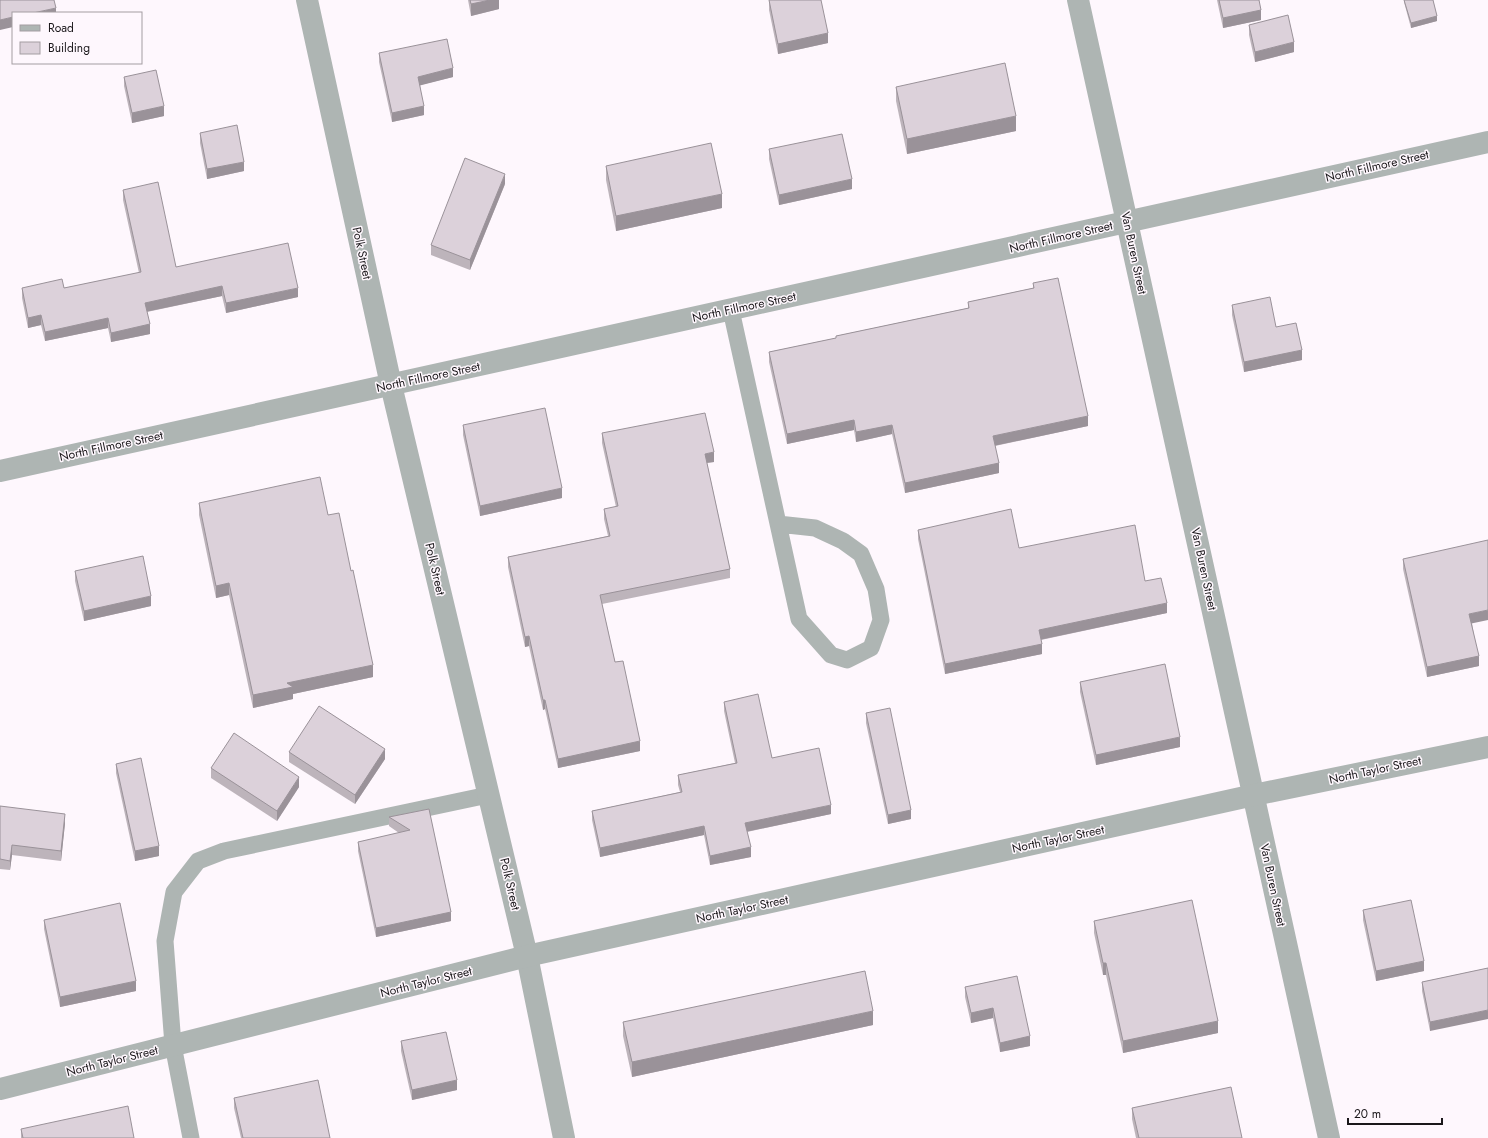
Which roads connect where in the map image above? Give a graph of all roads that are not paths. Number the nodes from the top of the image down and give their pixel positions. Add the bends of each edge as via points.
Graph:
1 (307, 0) edge
2 (1078, 0) edge
3 (1488, 142) edge
4 (1128, 222) junction
5 (731, 310) junction
6 (391, 385) junction
7 (0, 471) edge
8 (778, 524) junction
9 (1488, 747) edge
10 (488, 795) junction
11 (1254, 796) junction
12 (527, 956) junction
13 (173, 1045) junction
14 (0, 1089) edge
15 (191, 1138) edge
16 (564, 1138) edge
17 (1329, 1138) edge

1 - 6 street, Polk Street
2 - 4 street, Van Buren Street
3 - 4 street, North Fillmore Street
4 - 5 street, North Fillmore Street
4 - 11 street, Van Buren Street
5 - 6 street, North Fillmore Street
5 - 8 lane
6 - 7 street, North Fillmore Street
6 - 10 street, Polk Street
8 - 8 lane via 799,619 831,655 847,660 871,648 881,620 876,589 861,554 843,541 815,528
9 - 11 street, North Taylor Street
10 - 12 street, Polk Street
10 - 13 lane via 224,851 198,861 174,892 165,941
11 - 12 street, North Taylor Street
11 - 17 street, Van Buren Street
12 - 13 street, North Taylor Street
12 - 16 street, Polk Street
13 - 14 street, North Taylor Street
13 - 15 lane

